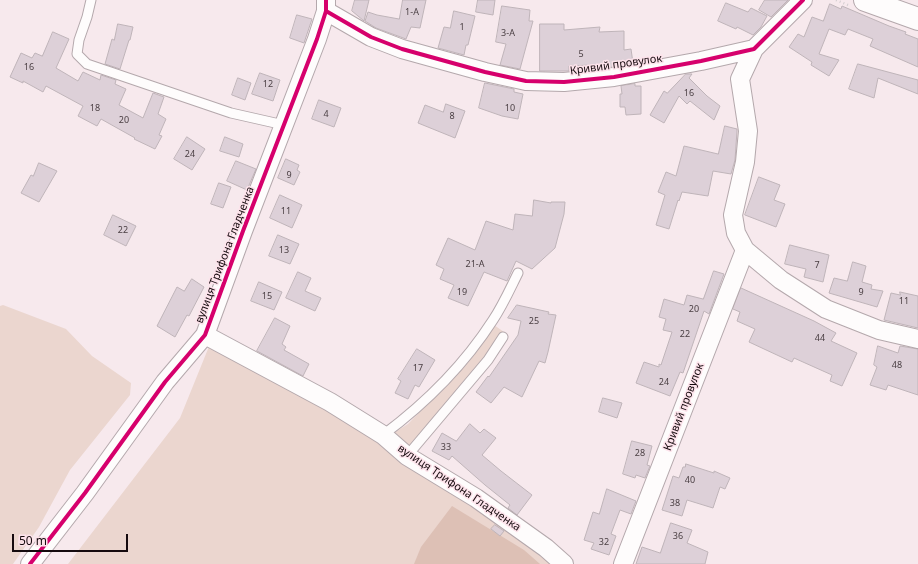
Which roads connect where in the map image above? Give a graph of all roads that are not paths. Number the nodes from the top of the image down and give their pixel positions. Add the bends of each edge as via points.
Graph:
1 (91, 0) edge
2 (803, 0) edge
3 (865, 0) edge
4 (326, 6) edge
5 (918, 19) edge
6 (754, 49) junction
7 (284, 125) junction
8 (745, 250) junction
9 (518, 273) dead end
10 (205, 335) junction
11 (503, 337) dead end
12 (918, 340) edge
13 (384, 435) junction
14 (407, 456) junction
15 (30, 564) edge
16 (564, 564) edge
17 (623, 564) edge

1 - 7 lane via 78,40 77,54 87,64 231,113
2 - 6 street
3 - 5 street
4 - 6 street, Кривий провулок via 371,37 402,49 526,81 564,82 614,77
4 - 7 street, вулиця Трифона Гладченка
6 - 8 street via 740,79 748,131 745,162 733,215 736,232
7 - 10 street, вулиця Трифона Гладченка
8 - 12 street via 781,280 826,309 879,330
8 - 17 street, Кривий провулок
9 - 13 lane via 494,319 468,355 441,385
10 - 13 street, вулиця Трифона Гладченка via 330,402
10 - 15 street, вулиця Трифона Гладченка via 165,382
11 - 14 lane via 483,367
13 - 14 street, вулиця Трифона Гладченка
14 - 16 street, вулиця Трифона Гладченка via 476,498

